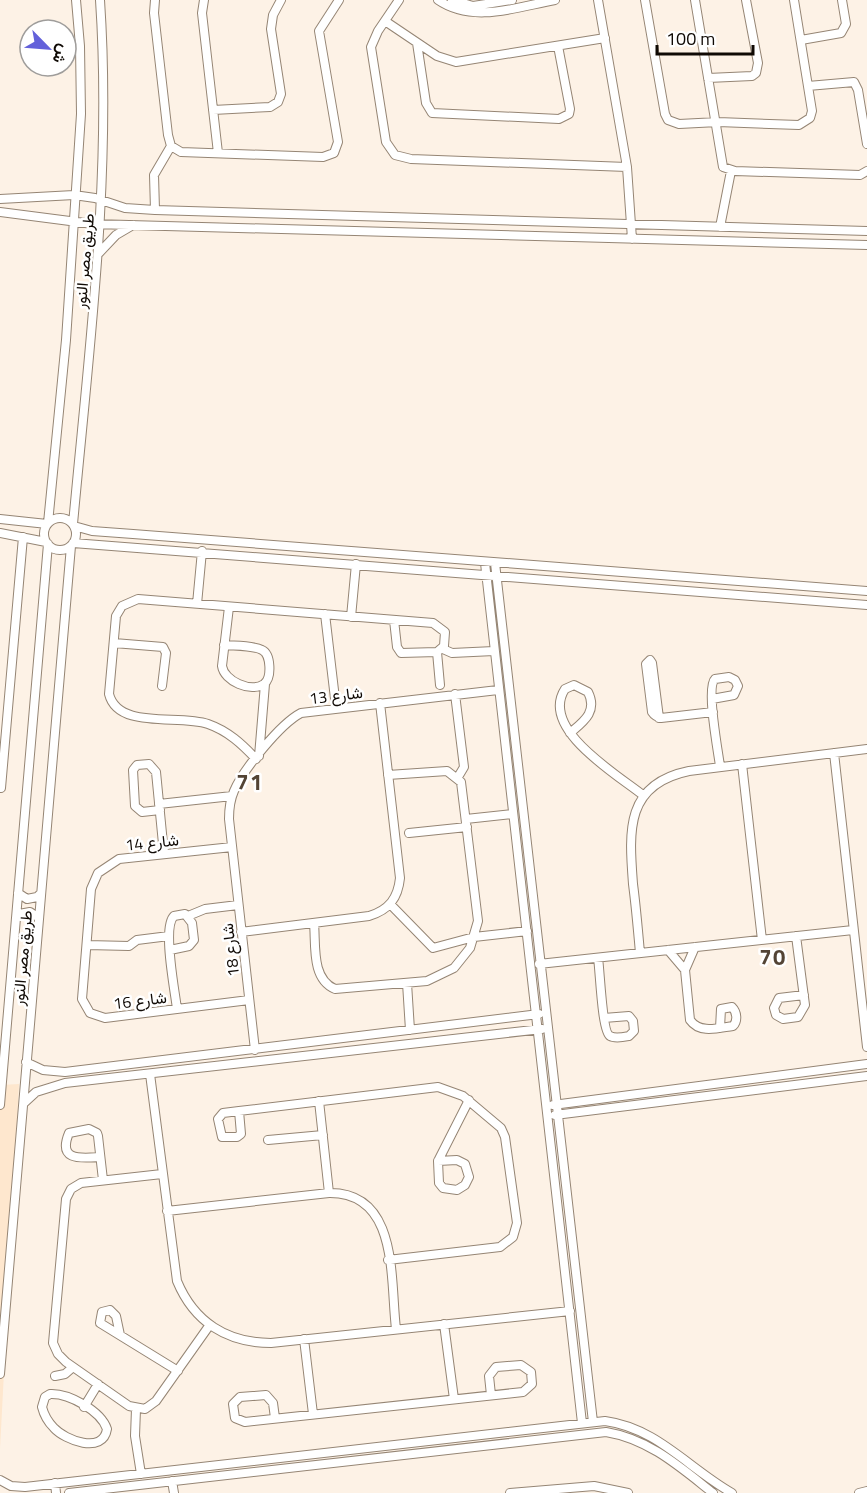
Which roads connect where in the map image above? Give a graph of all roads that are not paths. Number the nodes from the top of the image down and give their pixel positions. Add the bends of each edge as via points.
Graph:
1 (76, 0) edge
2 (100, 0) edge
3 (155, 0) edge
4 (204, 0) edge
5 (281, 0) edge
6 (339, 0) edge
7 (399, 0) edge
8 (438, 0) edge
9 (452, 0) edge
10 (512, 0) edge
11 (555, 0) edge
12 (598, 0) edge
13 (645, 0) edge
14 (694, 0) edge
15 (746, 0) edge
16 (794, 0) edge
17 (842, 0) edge
18 (499, 4) edge
19 (385, 21) junction
20 (605, 38) junction
21 (801, 40) junction
22 (417, 43) junction
23 (558, 46) junction
24 (708, 78) junction
25 (808, 86) junction
26 (213, 110) junction
27 (716, 122) junction
28 (867, 144) edge
29 (171, 146) junction
30 (218, 153) junction
31 (627, 167) junction
32 (730, 171) junction
33 (867, 171) edge
34 (74, 195) junction
35 (0, 199) edge
36 (103, 201) junction
37 (155, 210) junction
38 (0, 212) edge
39 (74, 221) junction
40 (101, 223) junction
41 (137, 224) junction
42 (610, 224) junction
43 (632, 225) junction
44 (720, 227) junction
45 (867, 231) edge
46 (610, 238) junction
47 (632, 239) junction
48 (867, 245) edge
49 (98, 255) junction
50 (0, 519) edge
51 (33, 523) junction
52 (48, 524) junction
53 (73, 525) junction
54 (92, 531) junction
55 (0, 533) edge
56 (27, 537) junction
57 (90, 542) junction
58 (47, 543) junction
59 (72, 544) junction
60 (202, 551) junction
61 (485, 562) junction
62 (495, 563) junction
63 (356, 564) junction
64 (486, 574) junction
65 (497, 575) junction
66 (867, 591) edge
67 (197, 604) junction
68 (867, 605) edge
69 (229, 607) junction
70 (325, 614) junction
71 (351, 617) junction
72 (394, 620) junction
73 (114, 643) junction
74 (224, 645) junction
75 (440, 650) junction
76 (494, 651) junction
77 (264, 684) junction
78 (162, 686) dead end
79 (498, 690) junction
80 (455, 694) junction
81 (441, 696) junction
82 (712, 699) dead end
83 (380, 703) junction
84 (336, 707) junction
85 (713, 712) junction
86 (659, 718) junction
87 (570, 733) junction
88 (867, 749) edge
89 (834, 753) junction
90 (257, 758) junction
91 (742, 764) junction
92 (720, 766) junction
93 (388, 775) junction
94 (458, 777) junction
95 (1, 788) edge
96 (232, 796) junction
97 (644, 796) junction
98 (159, 807) junction
99 (513, 814) junction
100 (467, 823) junction
101 (395, 835) junction
102 (232, 847) junction
103 (164, 854) junction
104 (91, 889) joint
105 (18, 893) junction
106 (41, 893) junction
107 (390, 904) junction
108 (238, 905) junction
109 (188, 916) junction
110 (39, 918) junction
111 (16, 919) junction
112 (314, 923) junction
113 (853, 930) junction
114 (527, 931) junction
115 (241, 932) junction
116 (169, 936) junction
117 (796, 936) junction
118 (474, 937) junction
119 (762, 940) junction
120 (87, 945) junction
121 (695, 947) junction
122 (170, 950) junction
123 (668, 950) junction
124 (640, 953) junction
125 (598, 958) junction
126 (541, 964) junction
127 (530, 965) junction
128 (685, 970) junction
129 (406, 983) junction
130 (804, 995) dead end
131 (249, 1000) junction
132 (865, 1009) edge
133 (177, 1010) junction
134 (546, 1012) junction
135 (536, 1014) junction
136 (604, 1018) dead end
137 (720, 1028) dead end
138 (548, 1029) junction
139 (410, 1030) junction
140 (537, 1030) junction
141 (301, 1044) junction
142 (867, 1047) edge
143 (255, 1050) junction
144 (206, 1055) junction
145 (303, 1056) junction
146 (26, 1062) junction
147 (867, 1064) edge
148 (207, 1068) junction
149 (822, 1070) junction
150 (1, 1071) edge
151 (150, 1074) junction
152 (867, 1076) edge
153 (824, 1082) junction
154 (469, 1100) junction
155 (319, 1101) junction
156 (0, 1103) edge
157 (23, 1104) junction
158 (556, 1105) junction
159 (546, 1106) junction
160 (239, 1111) dead end
161 (558, 1115) junction
162 (547, 1116) junction
163 (323, 1135) junction
164 (268, 1140) dead end
165 (100, 1157) junction
166 (438, 1161) junction
167 (162, 1174) junction
168 (103, 1180) junction
169 (329, 1193) junction
170 (167, 1211) junction
171 (388, 1260) junction
172 (9, 1267) junction
173 (0, 1273) edge
174 (3, 1296) edge
175 (570, 1311) junction
176 (444, 1324) junction
177 (209, 1326) junction
178 (396, 1329) junction
179 (120, 1335) dead end
180 (304, 1339) junction
181 (73, 1367) junction
182 (177, 1371) junction
183 (0, 1374) edge
184 (55, 1376) dead end
185 (98, 1384) junction
186 (491, 1395) junction
187 (454, 1399) junction
188 (84, 1407) junction
189 (136, 1409) junction
190 (313, 1414) junction
191 (275, 1418) junction
192 (594, 1422) junction
193 (582, 1423) junction
194 (515, 1432) junction
195 (516, 1441) junction
196 (266, 1460) junction
197 (266, 1470) junction
198 (141, 1474) junction
199 (0, 1480) edge
200 (172, 1481) junction
201 (55, 1484) junction
202 (540, 1491) edge
203 (867, 1491) edge
204 (56, 1493) edge
205 (69, 1493) edge
206 (174, 1493) edge
207 (510, 1493) edge
208 (628, 1493) edge
209 (713, 1493) edge
210 (732, 1493) edge
211 (859, 1493) edge

1 - 34 street, طريق مصر النور via 81,92
2 - 36 street, طريق مصر النور
3 - 29 street
4 - 26 street via 202,13
5 - 26 street via 271,22 281,94 278,102 270,107
6 - 30 street via 322,24 319,38 338,142 334,153 323,157
7 - 19 street
8 - 18 street via 464,13
9 - 18 street via 473,6
10 - 18 street
11 - 18 street
12 - 20 street
13 - 27 street via 668,120 679,124
14 - 24 street
15 - 24 street via 758,63 756,73
16 - 21 street
17 - 21 street via 846,24 841,33
19 - 22 street
19 - 31 street via 374,39 372,56 386,142 395,155 411,159
20 - 23 street
20 - 31 street
21 - 25 street
22 - 23 street via 446,60 466,63
22 - 23 street via 426,103 432,113 559,119 569,114 570,109
24 - 27 street
25 - 27 street via 812,111 810,118 799,125
25 - 28 street via 854,82
26 - 30 street
27 - 32 street via 722,163
29 - 30 street via 181,152
29 - 37 street via 154,175
31 - 43 street
32 - 33 street via 860,175
32 - 44 street
34 - 35 street
34 - 36 street
34 - 39 street, طريق مصر النور
36 - 37 street via 125,208
36 - 40 street, طريق مصر النور
37 - 42 street
38 - 39 street
39 - 40 street
39 - 52 street, طريق مصر النور
40 - 41 street
40 - 49 street, طريق مصر النور
41 - 46 street
41 - 49 street via 116,235
42 - 43 street
42 - 46 street
43 - 44 street
43 - 47 street
44 - 45 street
46 - 47 street
47 - 48 street
49 - 53 street, طريق مصر النور
50 - 51 street
51 - 52 street
51 - 56 street
52 - 53 street via 59,518
52 - 58 street via 44,533
53 - 54 street
53 - 59 street via 76,533
54 - 57 street
54 - 61 street
55 - 56 street
56 - 58 street
56 - 95 street
57 - 59 street
57 - 60 street
58 - 59 street via 59,550
58 - 105 street, طريق مصر النور
59 - 106 street, طريق مصر النور
60 - 63 street
60 - 67 street
61 - 62 street
61 - 64 street
62 - 65 street
62 - 66 street
63 - 64 street
63 - 71 street
64 - 65 street
64 - 76 street
65 - 68 street
65 - 126 street
67 - 69 street
67 - 73 street via 138,599 127,602 116,616
69 - 70 street
69 - 74 street
70 - 71 street
70 - 84 street
71 - 72 street
72 - 75 street via 441,626 444,632
72 - 75 street via 401,653
73 - 78 street via 163,647 166,653
73 - 90 street via 109,694 118,711 129,716 208,724 236,739
74 - 77 street via 222,666 228,679 237,684
74 - 77 street via 266,652 268,678
75 - 76 street
75 - 81 street
76 - 79 street
77 - 90 street
79 - 80 street, شارع 13
79 - 99 street
80 - 81 street, شارع 13
80 - 94 street via 464,767
81 - 83 street, شارع 13
82 - 85 street
83 - 84 street, شارع 13
83 - 93 street
84 - 90 street, شارع 13 via 296,716
85 - 86 street
85 - 92 street
86 - 86 street via 652,663 648,661 652,712
87 - 87 street via 561,716 560,699 565,689 579,686 588,692 591,707 585,720
87 - 97 street via 580,746
88 - 89 street
89 - 91 street
89 - 113 street
90 - 96 street, شارع 13
91 - 92 street
91 - 119 street
92 - 97 street via 669,776
93 - 94 street via 440,770
93 - 101 street
94 - 100 street via 463,786
96 - 98 street
96 - 102 street, شارع 13 via 228,813
97 - 124 street via 634,813 630,834
98 - 98 street via 142,812 135,806 134,768 139,765 149,764 156,772
98 - 103 street
99 - 100 street
99 - 114 street
100 - 101 street
100 - 118 street via 478,921
101 - 107 street via 400,878
102 - 103 street, شارع 14
102 - 108 street, شارع 18
103 - 104 street, شارع 14 via 111,862 98,873
104 - 120 street, شارع 16
105 - 106 street via 27,899
105 - 111 street, طريق مصر النور
106 - 110 street, طريق مصر النور
107 - 112 street via 369,916
107 - 118 street via 433,948
108 - 109 street via 205,909
108 - 115 street, شارع 18
109 - 116 street via 171,918
109 - 122 street via 192,942
110 - 111 street via 30,912 19,914
110 - 146 street, طريق مصر النور
111 - 150 street, طريق مصر النور
112 - 115 street
112 - 129 street via 319,973 330,987 341,990
113 - 117 street
113 - 132 street
114 - 118 street
114 - 127 street
115 - 131 street, شارع 18
116 - 120 street via 137,940 129,946
116 - 122 street
117 - 119 street
117 - 130 street
118 - 129 street via 462,960 445,974
119 - 121 street
120 - 133 street, شارع 16 via 82,999 90,1013 105,1018
121 - 123 street
121 - 128 street
122 - 133 street
123 - 124 street
123 - 128 street
124 - 125 street
125 - 126 street
125 - 136 street
126 - 127 street
126 - 134 street
127 - 135 street
128 - 137 street via 692,1023 701,1029
129 - 139 street
131 - 133 street, شارع 16
131 - 143 street, شارع 18
132 - 142 street
134 - 135 street
134 - 138 street
135 - 139 street
135 - 140 street
138 - 140 street
138 - 158 street
139 - 141 street
140 - 145 street
140 - 159 street
141 - 143 street
141 - 145 street
143 - 144 street
144 - 146 street via 57,1072
144 - 148 street
145 - 148 street
146 - 157 street, طريق مصر النور
147 - 149 street
148 - 151 street
149 - 153 street
149 - 158 street
150 - 156 street, طريق مصر النور
151 - 157 street via 59,1084 36,1092
151 - 167 street
152 - 153 street
153 - 161 street
154 - 155 street via 458,1092 438,1087
154 - 166 street
154 - 171 street via 495,1121 505,1137 517,1223 513,1237 500,1247
155 - 160 street
155 - 163 street
157 - 172 street, طريق مصر النور
158 - 159 street
158 - 161 street
159 - 162 street
161 - 162 street
161 - 192 street
162 - 175 street
163 - 164 street
163 - 169 street
165 - 165 street via 95,1131 69,1133 70,1156
165 - 168 street
166 - 166 street via 457,1160 465,1164 469,1177 465,1185 457,1190 443,1188 439,1183
167 - 168 street
167 - 170 street
168 - 181 street via 77,1184 66,1199 53,1337 58,1354
169 - 170 street
169 - 171 street via 353,1196 373,1209 384,1230
170 - 177 street via 177,1281 189,1306
171 - 178 street
172 - 173 street
172 - 174 street, طريق مصر النور
174 - 183 street, طريق مصر النور
175 - 176 street
175 - 193 street
176 - 178 street
176 - 187 street
177 - 180 street via 254,1343
177 - 182 street
178 - 180 street
179 - 182 street
180 - 190 street
181 - 184 street
181 - 185 street
182 - 189 street via 153,1405
185 - 188 street
185 - 189 street
186 - 186 street via 527,1390 533,1380 531,1372 521,1365 496,1367 489,1376
186 - 187 street
187 - 190 street
188 - 188 street via 55,1393 45,1397 42,1407 50,1423 66,1438 99,1441 106,1433 105,1425
189 - 198 street via 135,1436
190 - 191 street
191 - 191 street via 239,1421 232,1413 233,1404 240,1397 266,1395 273,1403
192 - 193 street
192 - 210 street via 617,1423 652,1436
193 - 194 street
194 - 195 street
194 - 196 street
195 - 197 street
195 - 209 street via 594,1432 619,1434 654,1449
196 - 197 street
196 - 198 street
197 - 200 street
198 - 201 street
199 - 201 street via 18,1487
200 - 205 street
200 - 206 street
201 - 204 street
202 - 207 street
202 - 208 street via 594,1486
203 - 211 street

